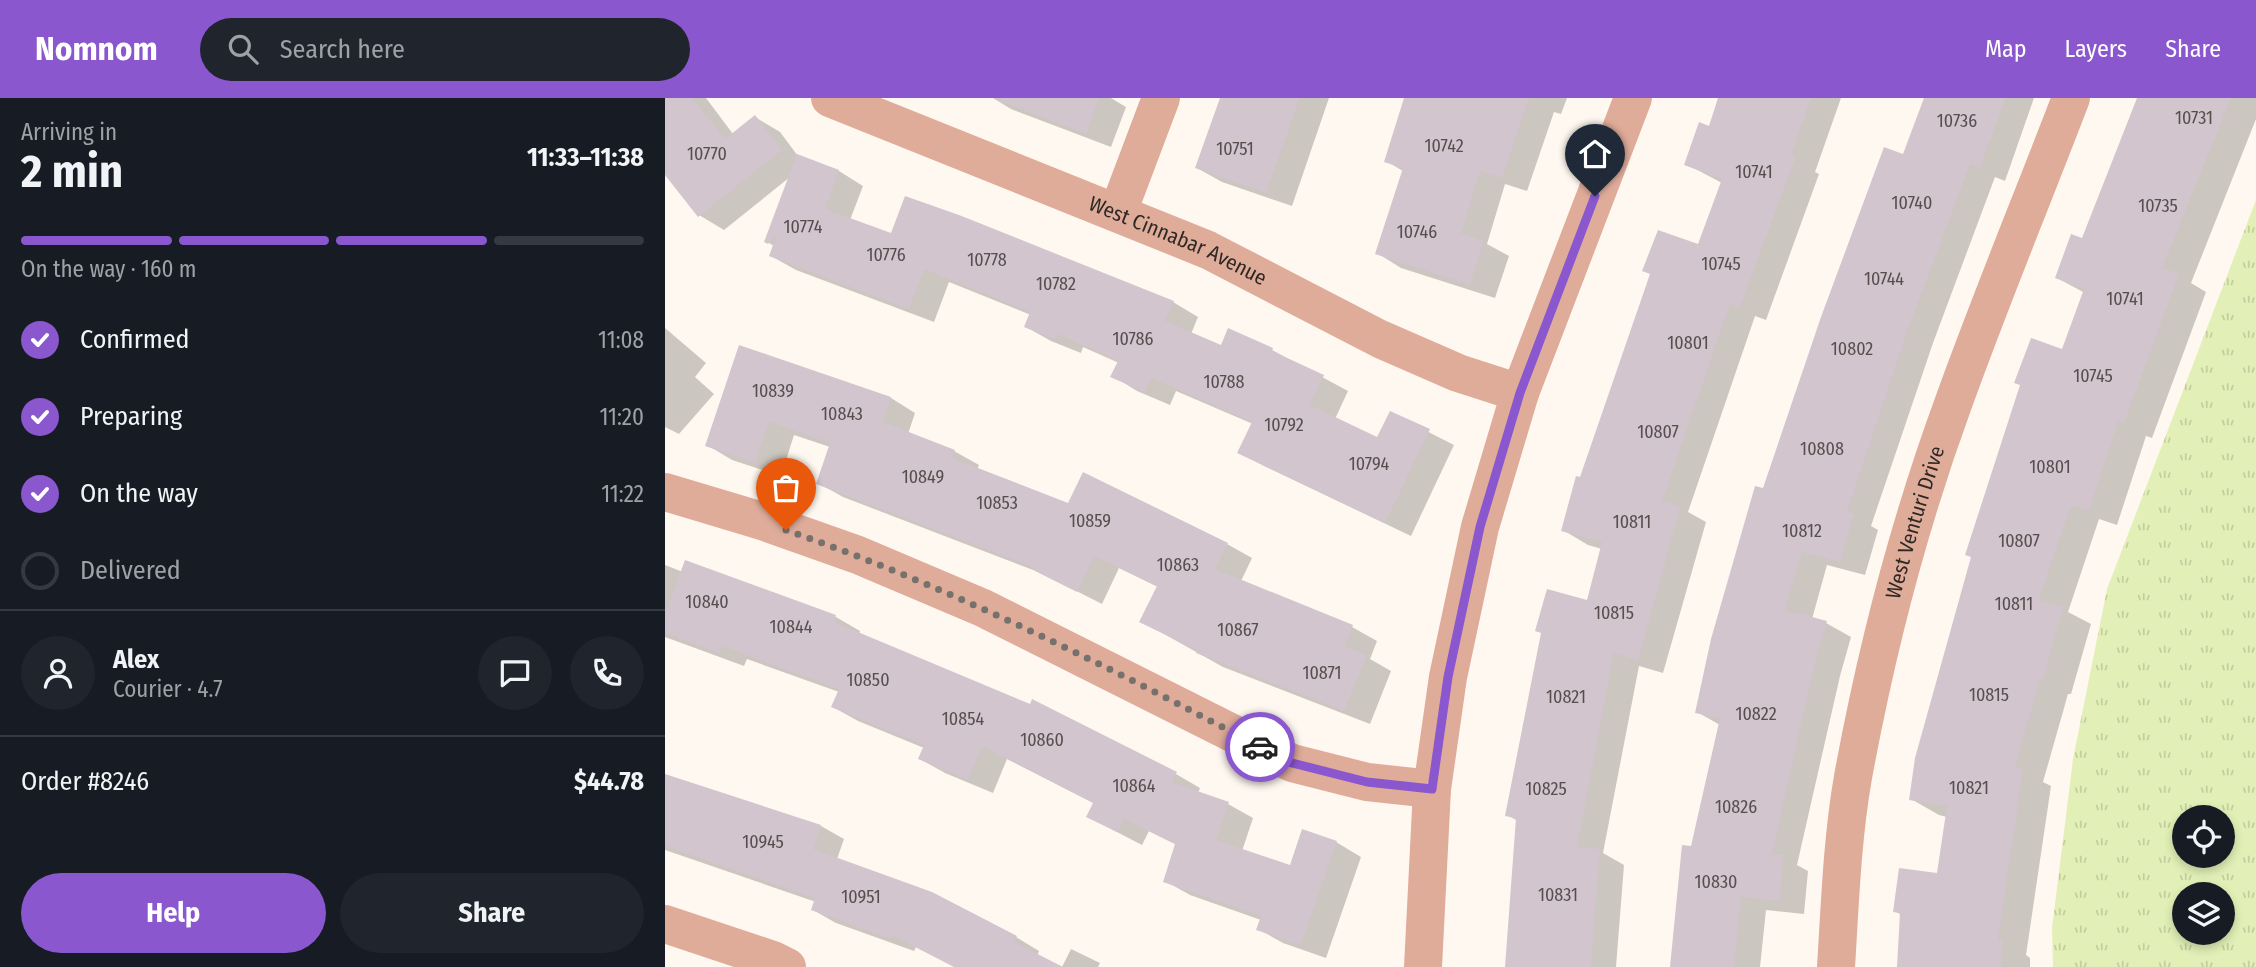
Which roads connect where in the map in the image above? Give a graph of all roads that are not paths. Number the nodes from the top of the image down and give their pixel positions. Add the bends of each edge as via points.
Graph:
1 (831, 98) edge
2 (1161, 98) edge
3 (1633, 98) edge
4 (2071, 98) edge
5 (1118, 212) junction
6 (1520, 393) junction
7 (665, 492) edge
8 (1432, 789) junction
9 (665, 924) edge
10 (787, 967) edge
11 (1423, 967) edge
12 (1836, 967) edge

1 - 5 street, West Cinnabar Avenue
2 - 5 street
3 - 6 street
4 - 12 street, West Venturi Drive via 1952,406 1911,533 1853,780
5 - 6 street, West Cinnabar Avenue via 1208,250 1380,339 1458,373
6 - 8 street via 1464,595
7 - 8 street via 858,555 983,608 1292,763 1367,782
8 - 11 street
9 - 10 street

